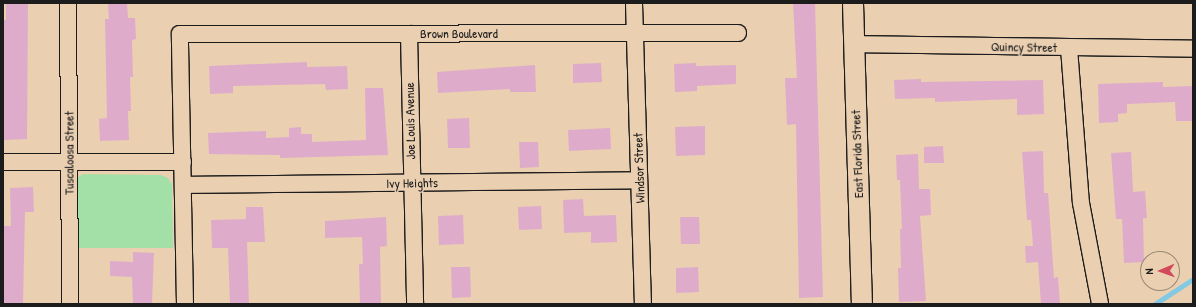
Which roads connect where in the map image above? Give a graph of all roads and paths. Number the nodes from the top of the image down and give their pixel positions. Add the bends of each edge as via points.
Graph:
1 (68, 3) edge
2 (634, 3) edge
3 (853, 3) edge
4 (634, 32) junction
5 (738, 33) dead end
6 (409, 34) junction
7 (854, 44) junction
8 (1069, 48) junction
9 (1193, 49) edge
10 (3, 162) edge
11 (70, 162) junction
12 (183, 162) junction
13 (639, 180) junction
14 (411, 183) junction
15 (184, 185) junction
16 (70, 304) edge
17 (185, 304) edge
18 (415, 304) edge
19 (643, 304) edge
20 (862, 304) edge
21 (1100, 304) edge

1 - 11 street, Tuscaloosa Street
2 - 4 street, Windsor Street
3 - 7 main road, East Florida Street
4 - 5 street, Brown Boulevard
4 - 6 street, Brown Boulevard
4 - 13 street, Windsor Street
6 - 12 street, Brown Boulevard via 180,34
6 - 14 street, Joe Louis Avenue
7 - 8 street, Quincy Street
7 - 20 main road, East Florida Street
8 - 9 street, Quincy Street
8 - 21 street via 1081,203
10 - 11 street
11 - 12 street
11 - 16 street, Tuscaloosa Street
12 - 15 street
13 - 14 street, Ivy Heights
13 - 19 street, Windsor Street
14 - 15 street, Ivy Heights
14 - 18 street, Joe Louis Avenue
15 - 17 street

